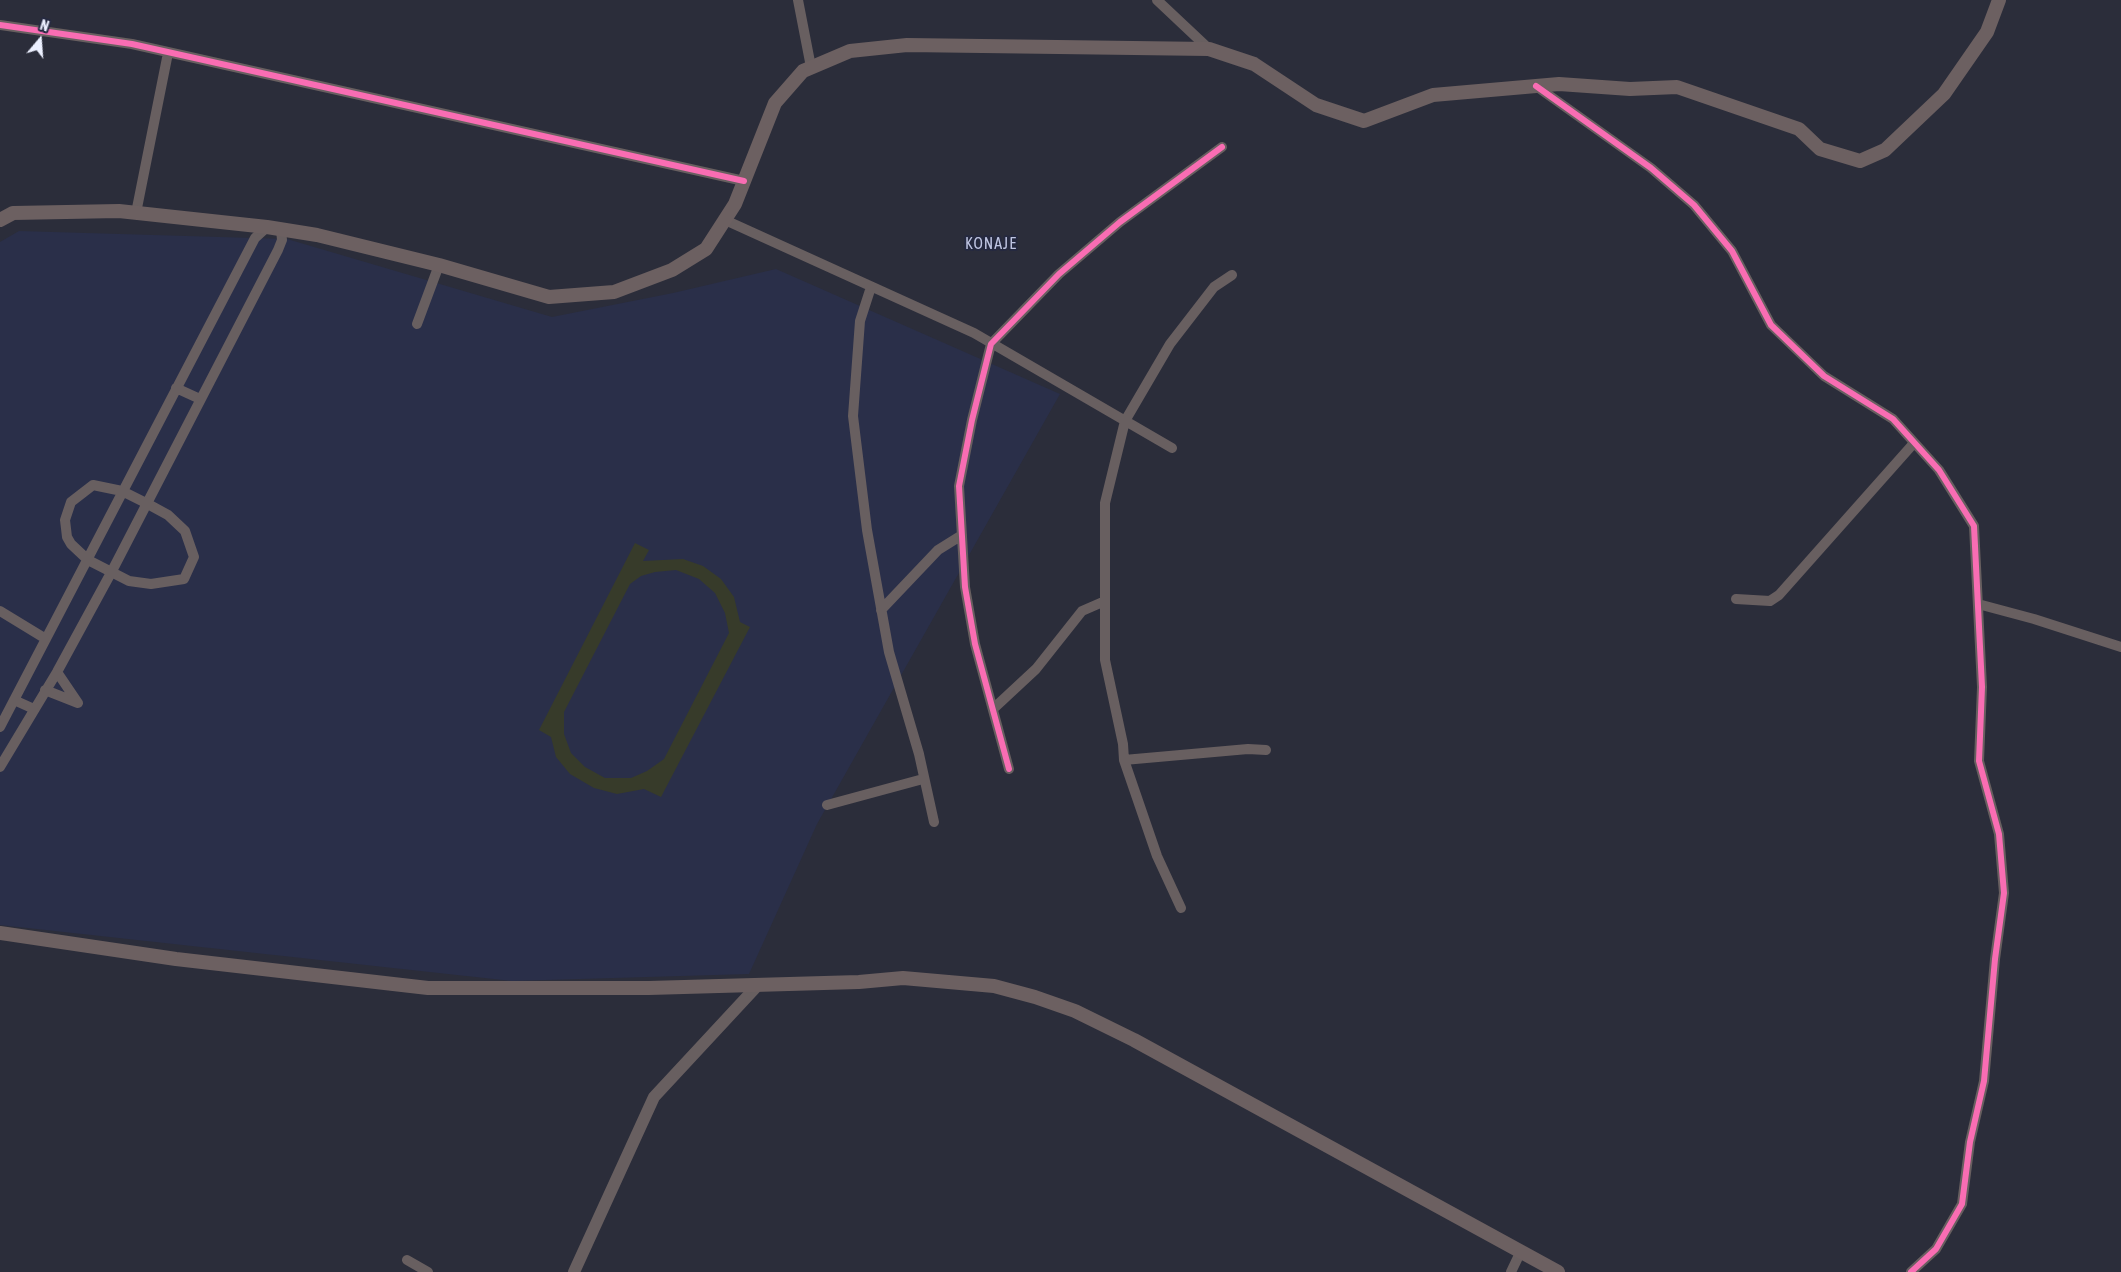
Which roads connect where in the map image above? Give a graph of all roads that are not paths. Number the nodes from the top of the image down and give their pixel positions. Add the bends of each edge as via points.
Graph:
1 (798, 0) edge
2 (1157, 0) edge
3 (1999, 0) edge
4 (0, 25) edge
5 (1209, 49) junction
6 (168, 52) junction
7 (811, 67) junction
8 (1536, 86) junction
9 (1222, 147) dead end
10 (744, 181) junction
11 (136, 213) junction
12 (0, 220) edge
13 (725, 220) junction
14 (274, 228) junction
15 (439, 265) junction
16 (1232, 275) dead end
17 (871, 287) junction
18 (417, 324) dead end
19 (992, 344) junction
20 (176, 388) junction
21 (200, 399) junction
22 (1125, 421) junction
23 (1914, 443) junction
24 (1172, 448) dead end
25 (122, 491) junction
26 (146, 503) junction
27 (962, 535) junction
28 (88, 560) junction
29 (112, 571) junction
30 (1736, 599) dead end
31 (1105, 601) junction
32 (1978, 604) junction
33 (881, 610) junction
34 (0, 611) edge
35 (46, 639) junction
36 (2121, 648) edge
37 (57, 672) junction
38 (46, 690) junction
39 (14, 700) junction
40 (34, 709) junction
41 (993, 709) junction
42 (0, 726) edge
43 (1266, 750) dead end
44 (1124, 760) junction
45 (0, 767) edge
46 (1009, 769) dead end
47 (923, 779) junction
48 (827, 804) dead end
49 (934, 822) dead end
50 (1181, 908) dead end
51 (0, 933) edge
52 (758, 985) junction
53 (1521, 1251) junction
54 (407, 1260) dead end
55 (428, 1272) edge
56 (574, 1272) edge
57 (1511, 1272) edge
58 (1558, 1272) edge
59 (1911, 1272) edge

1 - 7 street
2 - 5 street
3 - 8 main road via 1987,32 1944,94 1885,150 1860,161 1820,149 1799,129 1677,87
4 - 6 street
5 - 7 main road via 907,45 850,50
5 - 8 main road via 1254,64 1316,105 1364,121 1433,96
6 - 10 street
6 - 11 street
7 - 10 main road via 803,71 775,103
8 - 23 street via 1650,168 1694,205 1732,250 1771,325 1824,376 1893,419
9 - 19 street via 1120,222 1059,274
10 - 13 main road
11 - 12 main road via 13,213
11 - 14 main road
13 - 15 main road via 706,249 672,270 614,292 549,297
13 - 17 street
14 - 15 main road via 317,235
14 - 20 street via 255,238
14 - 21 street via 282,240 278,250
15 - 18 street
16 - 22 street via 1214,287 1170,344
17 - 19 street
17 - 33 street via 860,321 853,416
19 - 22 street
19 - 27 street via 959,486
20 - 21 street
20 - 25 street
21 - 26 street
22 - 24 street
22 - 31 street via 1105,503
23 - 30 street via 1779,595 1770,601
23 - 32 street via 1939,470 1974,526
25 - 26 street
25 - 28 street
25 - 28 street via 92,484 71,502 65,520 67,537
26 - 29 street
26 - 29 street via 168,515 185,531 194,557 190,570 184,579 151,584 129,581
27 - 33 street via 938,550
27 - 41 street via 970,616
28 - 29 street
28 - 35 street
29 - 37 street
31 - 41 street via 1082,611 1036,669
31 - 44 street via 1105,660
32 - 36 street
32 - 59 street via 1982,687 1979,761 1998,834 2004,893 1984,1081 1970,1142 1962,1204 1936,1249
33 - 47 street
34 - 35 street
35 - 39 street
37 - 38 street
37 - 38 street via 78,703
38 - 40 street
39 - 40 street
39 - 42 street
40 - 45 street
41 - 46 street
43 - 44 street
44 - 50 street via 1157,856
47 - 48 street
47 - 49 street
51 - 52 main road via 176,959 428,988
52 - 53 main road via 903,978 994,986 1035,997 1134,1040
52 - 56 street via 654,1097
53 - 57 street
53 - 58 main road
54 - 55 street

